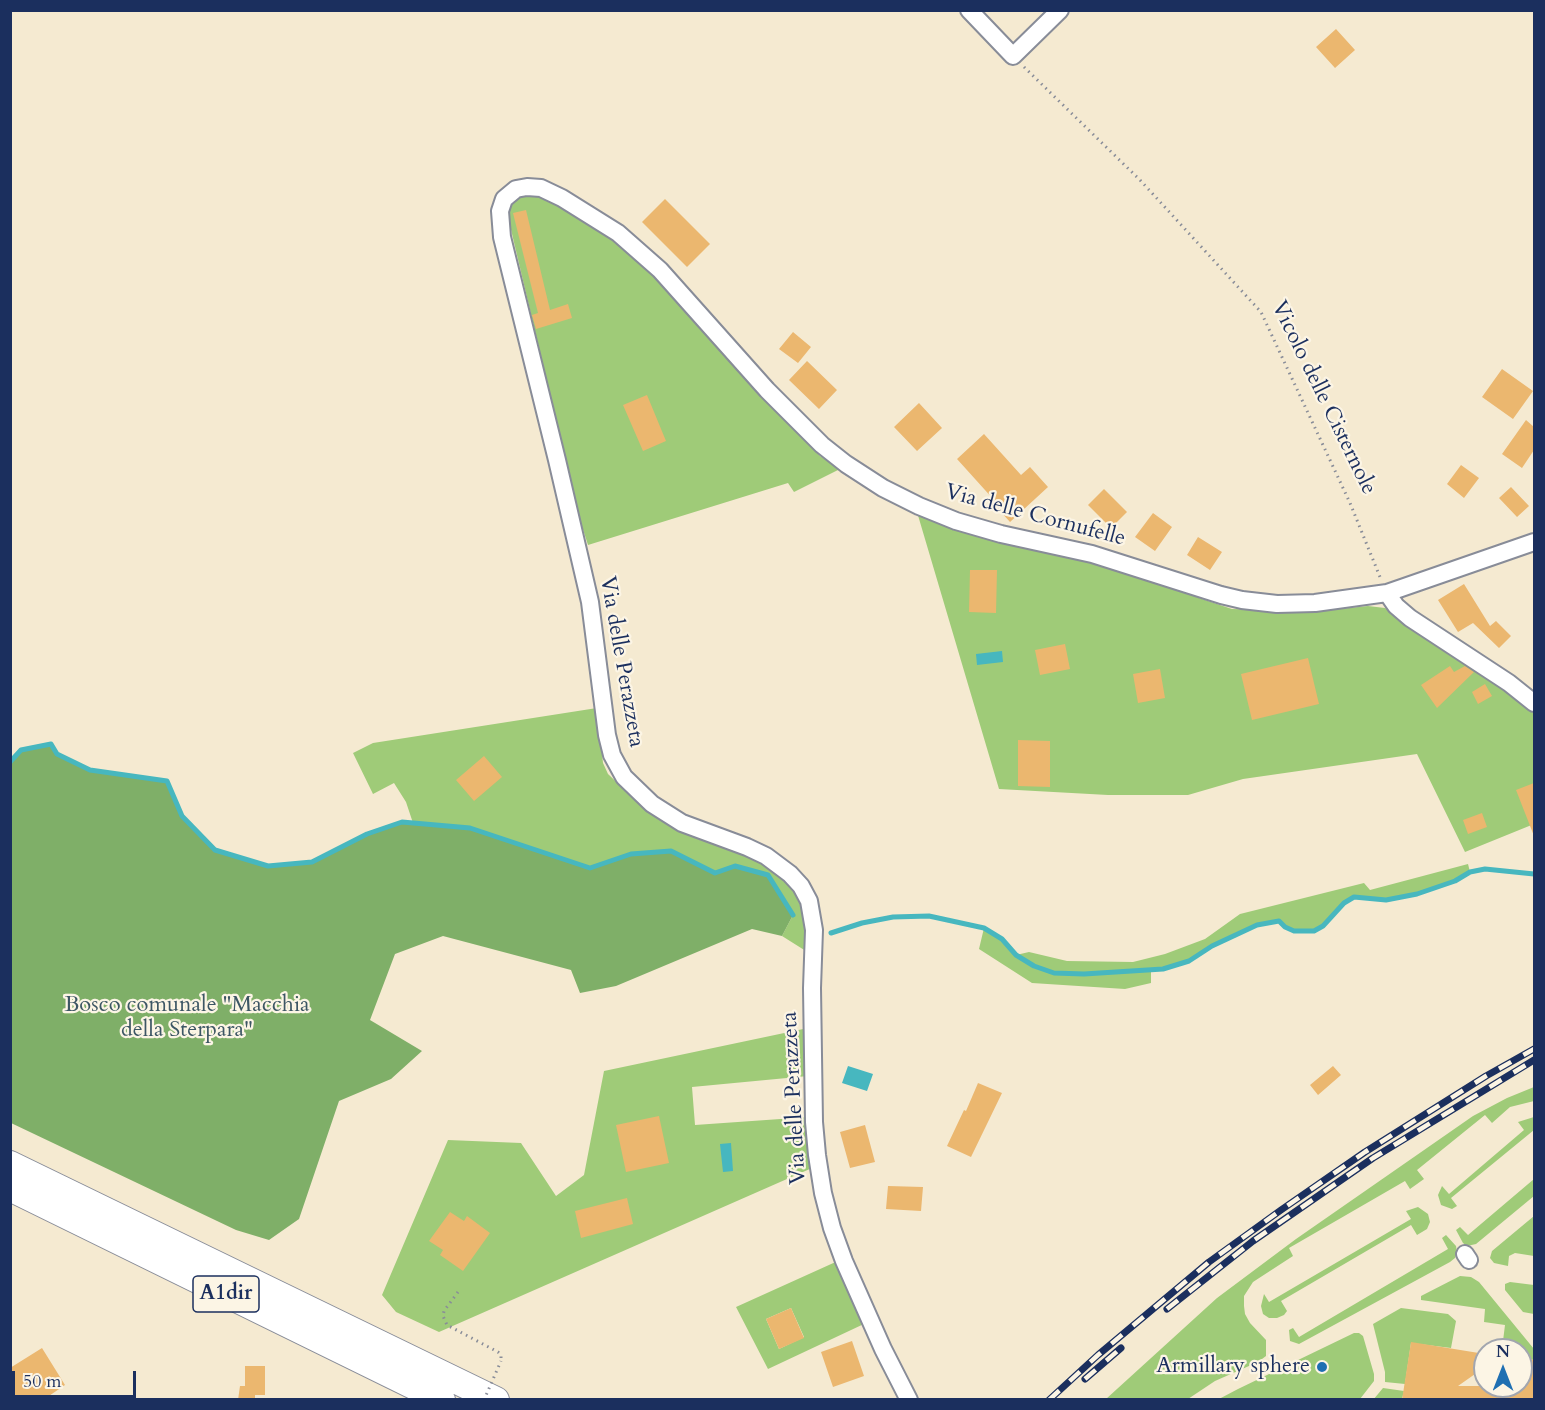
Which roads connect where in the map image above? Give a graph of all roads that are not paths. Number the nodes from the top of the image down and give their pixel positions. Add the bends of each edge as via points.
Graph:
1 (969, 10) edge
2 (1060, 10) edge
3 (504, 247) joint
4 (1534, 542) edge
5 (1387, 593) junction
6 (1534, 703) edge
7 (10, 1164) edge
8 (10, 1188) edge
9 (442, 1400) edge
10 (496, 1400) edge
11 (909, 1400) edge

1 - 2 street via 1013,56
3 - 5 street, Via delle Cornufelle via 501,206 516,189 531,186 547,190 597,220 660,270 822,445 873,482 931,512 1001,534 1100,556 1242,600 1315,603
3 - 11 street, Via delle Perazzeta via 587,591 607,735 615,761 629,783 659,809 682,823 766,856 790,874 809,901 814,930 814,1122 823,1193 841,1253
4 - 5 street, Via delle Cornufelle
5 - 6 street via 1410,618
7 - 10 highway, A1dir
8 - 9 highway, A1dir

